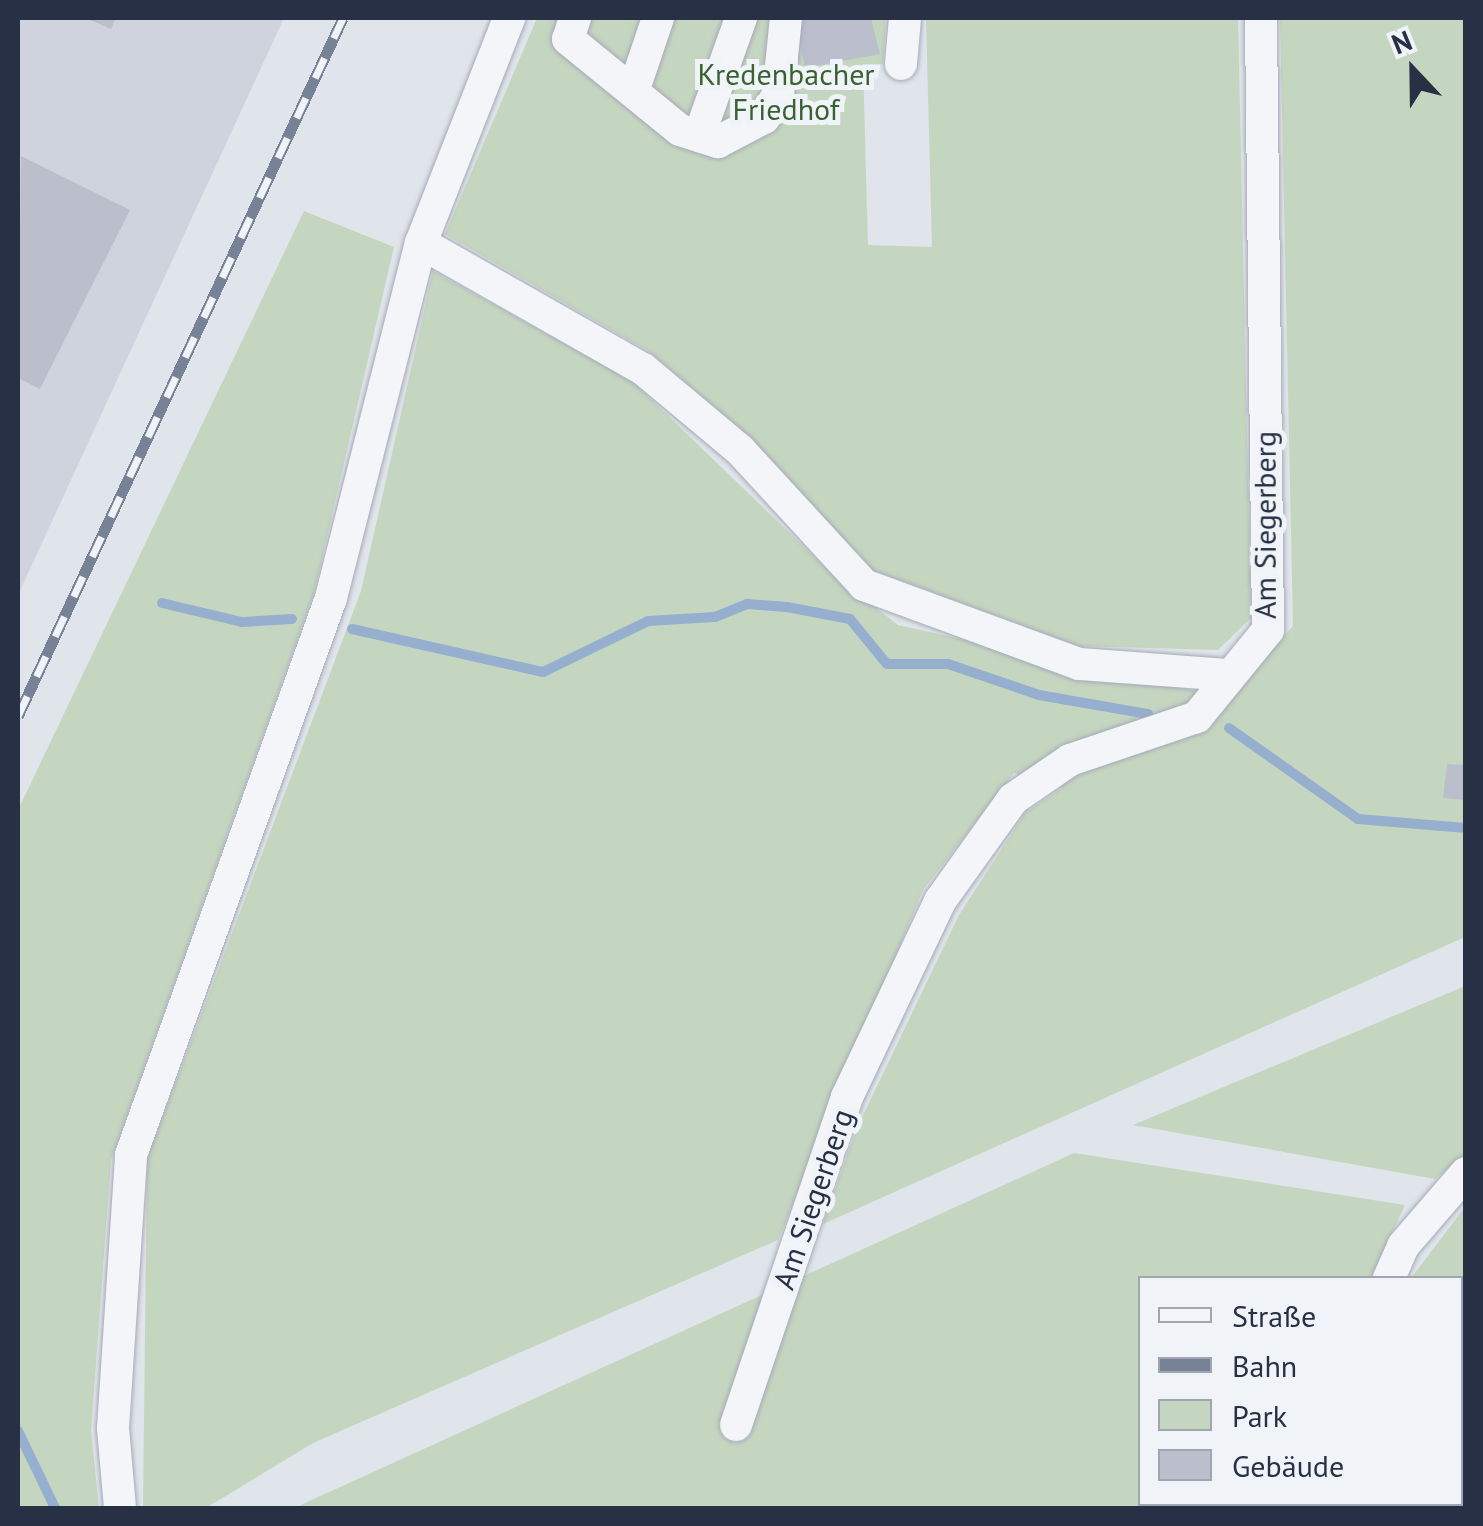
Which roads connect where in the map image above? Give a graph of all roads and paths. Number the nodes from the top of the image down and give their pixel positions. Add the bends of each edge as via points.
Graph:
1 (509, 18) edge
2 (575, 18) edge
3 (658, 18) edge
4 (741, 18) edge
5 (786, 18) edge
6 (905, 18) edge
7 (1262, 18) edge
8 (901, 64) dead end
9 (634, 89) junction
10 (699, 136) junction
11 (421, 243) junction
12 (1228, 675) junction
13 (1466, 1173) edge
14 (1390, 1276) edge
15 (736, 1425) dead end
16 (120, 1508) edge

1 - 11 street
2 - 9 street via 568,39
3 - 9 street
4 - 10 street
5 - 10 street via 785,72 764,118 730,139
6 - 8 street
7 - 12 street, Am Siegerberg via 1268,630
9 - 10 street
11 - 12 street via 643,369 740,450 864,586 1079,664
11 - 16 street via 331,598 131,1155 113,1428
12 - 15 street, Am Siegerberg via 1197,718 1070,760 1014,799 940,901 848,1097
13 - 14 street via 1402,1246

